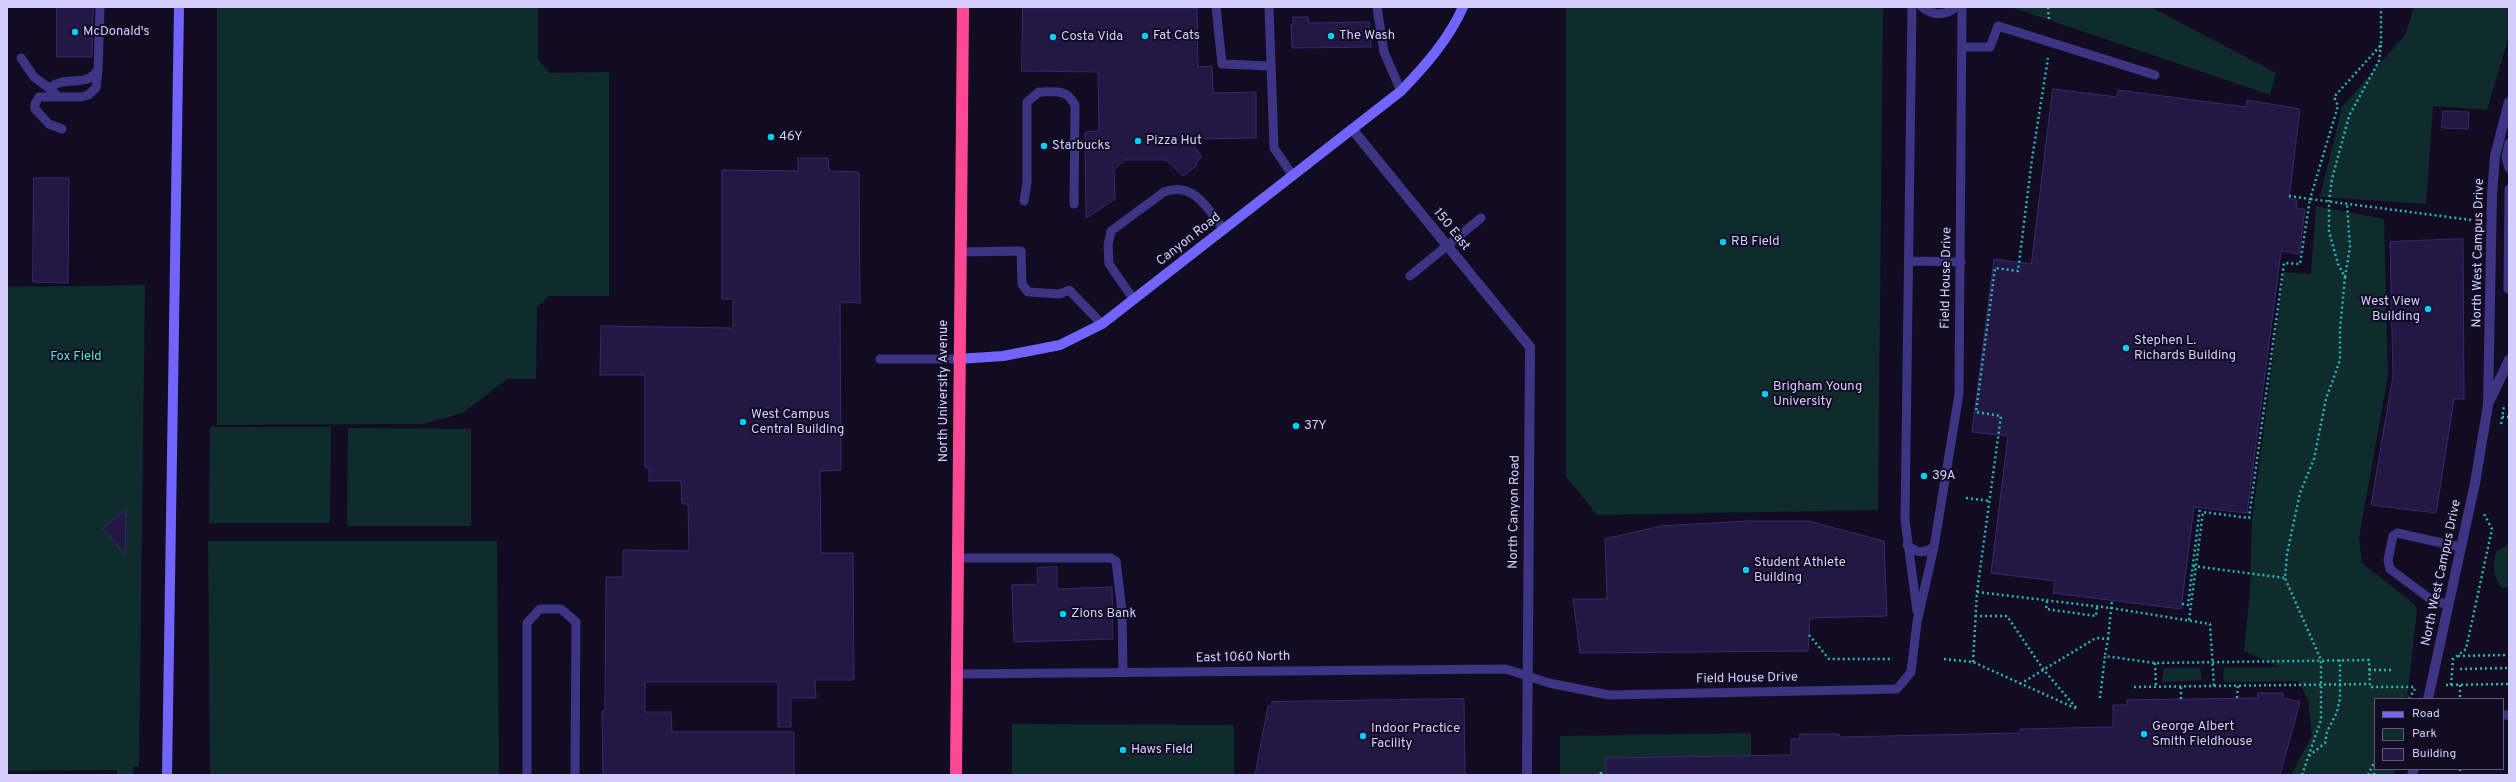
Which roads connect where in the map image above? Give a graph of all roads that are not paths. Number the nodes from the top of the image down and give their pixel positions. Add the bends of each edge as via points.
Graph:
1 (100, 7) edge
2 (179, 7) edge
3 (963, 7) edge
4 (1216, 7) edge
5 (1269, 7) edge
6 (1377, 7) edge
7 (1463, 7) edge
8 (1912, 7) edge
9 (1922, 7) edge
10 (1956, 7) edge
11 (1962, 7) edge
12 (1962, 47) junction
13 (21, 58) dead end
14 (1271, 66) junction
15 (98, 70) junction
16 (2155, 75) dead end
17 (49, 88) junction
18 (1401, 91) junction
19 (59, 97) junction
20 (2509, 102) edge
21 (62, 129) dead end
22 (1352, 129) junction
23 (2509, 143) edge
24 (2509, 168) edge
25 (1293, 176) junction
26 (2509, 189) edge
27 (1024, 201) dead end
28 (1074, 204) dead end
29 (1481, 218) dead end
30 (1224, 230) junction
31 (1448, 246) junction
32 (960, 252) junction
33 (1910, 262) junction
34 (1960, 262) junction
35 (1410, 276) dead end
36 (2508, 289) dead end
37 (1134, 300) junction
38 (1102, 324) junction
39 (1530, 348) joint
40 (880, 359) dead end
41 (958, 359) junction
42 (2509, 360) edge
43 (2488, 405) junction
44 (1906, 544) junction
45 (1934, 548) junction
46 (2460, 548) junction
47 (958, 558) junction
48 (2448, 604) junction
49 (1917, 622) junction
50 (1123, 672) junction
51 (957, 674) junction
52 (1528, 678) junction
53 (2428, 698) edge
54 (167, 775) edge
55 (527, 775) edge
56 (575, 775) edge
57 (956, 775) edge
58 (1527, 775) edge

1 - 15 lane
2 - 54 main road
3 - 32 highway, North University Avenue
4 - 14 lane via 1222,64
5 - 14 lane
6 - 18 lane via 1384,52
7 - 18 main road, Canyon Road via 1457,22
8 - 33 lane, Field House Drive
9 - 10 lane via 1936,14 1950,12
11 - 12 lane, Field House Drive
12 - 16 lane via 1990,47 1998,26
12 - 34 lane, Field House Drive
13 - 17 lane via 34,77
14 - 25 lane via 1274,148
15 - 17 lane via 94,76 86,80 58,81
15 - 19 lane via 96,88 88,95
17 - 19 lane
18 - 22 main road, Canyon Road
19 - 21 lane via 39,97 35,109 49,124
20 - 43 street, North West Campus Drive via 2495,156 2492,194
22 - 25 main road, Canyon Road
22 - 31 street, 150 East
23 - 24 lane via 2506,157
25 - 30 main road, Canyon Road
26 - 36 lane
27 - 28 lane via 1027,183 1027,102 1039,92 1063,92 1070,96 1075,105
29 - 31 lane
30 - 37 main road, Canyon Road
30 - 37 lane via 1198,196 1183,189 1173,189 1164,192 1111,231 1108,245 1109,264
31 - 35 lane
31 - 39 street, 150 East
32 - 38 lane via 1021,251 1022,284 1028,292 1060,294 1069,290
32 - 41 highway, North University Avenue
33 - 34 lane
33 - 44 lane, Field House Drive
34 - 45 lane, Field House Drive via 1959,394
37 - 38 main road, Canyon Road
38 - 41 main road, Canyon Road via 1060,345 1003,356
39 - 52 street, North Canyon Road
40 - 41 lane, Canyon Road
41 - 47 highway, North University Avenue
42 - 43 street, North West Campus Drive
43 - 46 street, North West Campus Drive via 2475,483
44 - 45 lane via 1916,552 1926,553
44 - 49 lane, Field House Drive
45 - 49 lane, Field House Drive
46 - 48 street, North West Campus Drive
46 - 48 lane via 2397,533 2393,536 2388,560 2390,569 2433,601
47 - 50 lane via 1064,556 1111,558 1116,561 1122,611
47 - 51 highway, North University Avenue
48 - 53 street, North West Campus Drive
49 - 52 lane, Field House Drive via 1911,672 1897,689 1609,695
50 - 51 lane, East 1060 North
50 - 52 lane, East 1060 North via 1506,669
51 - 57 highway, North University Avenue
52 - 58 street, North Canyon Road
55 - 56 lane via 527,623 540,609 561,609 576,622

